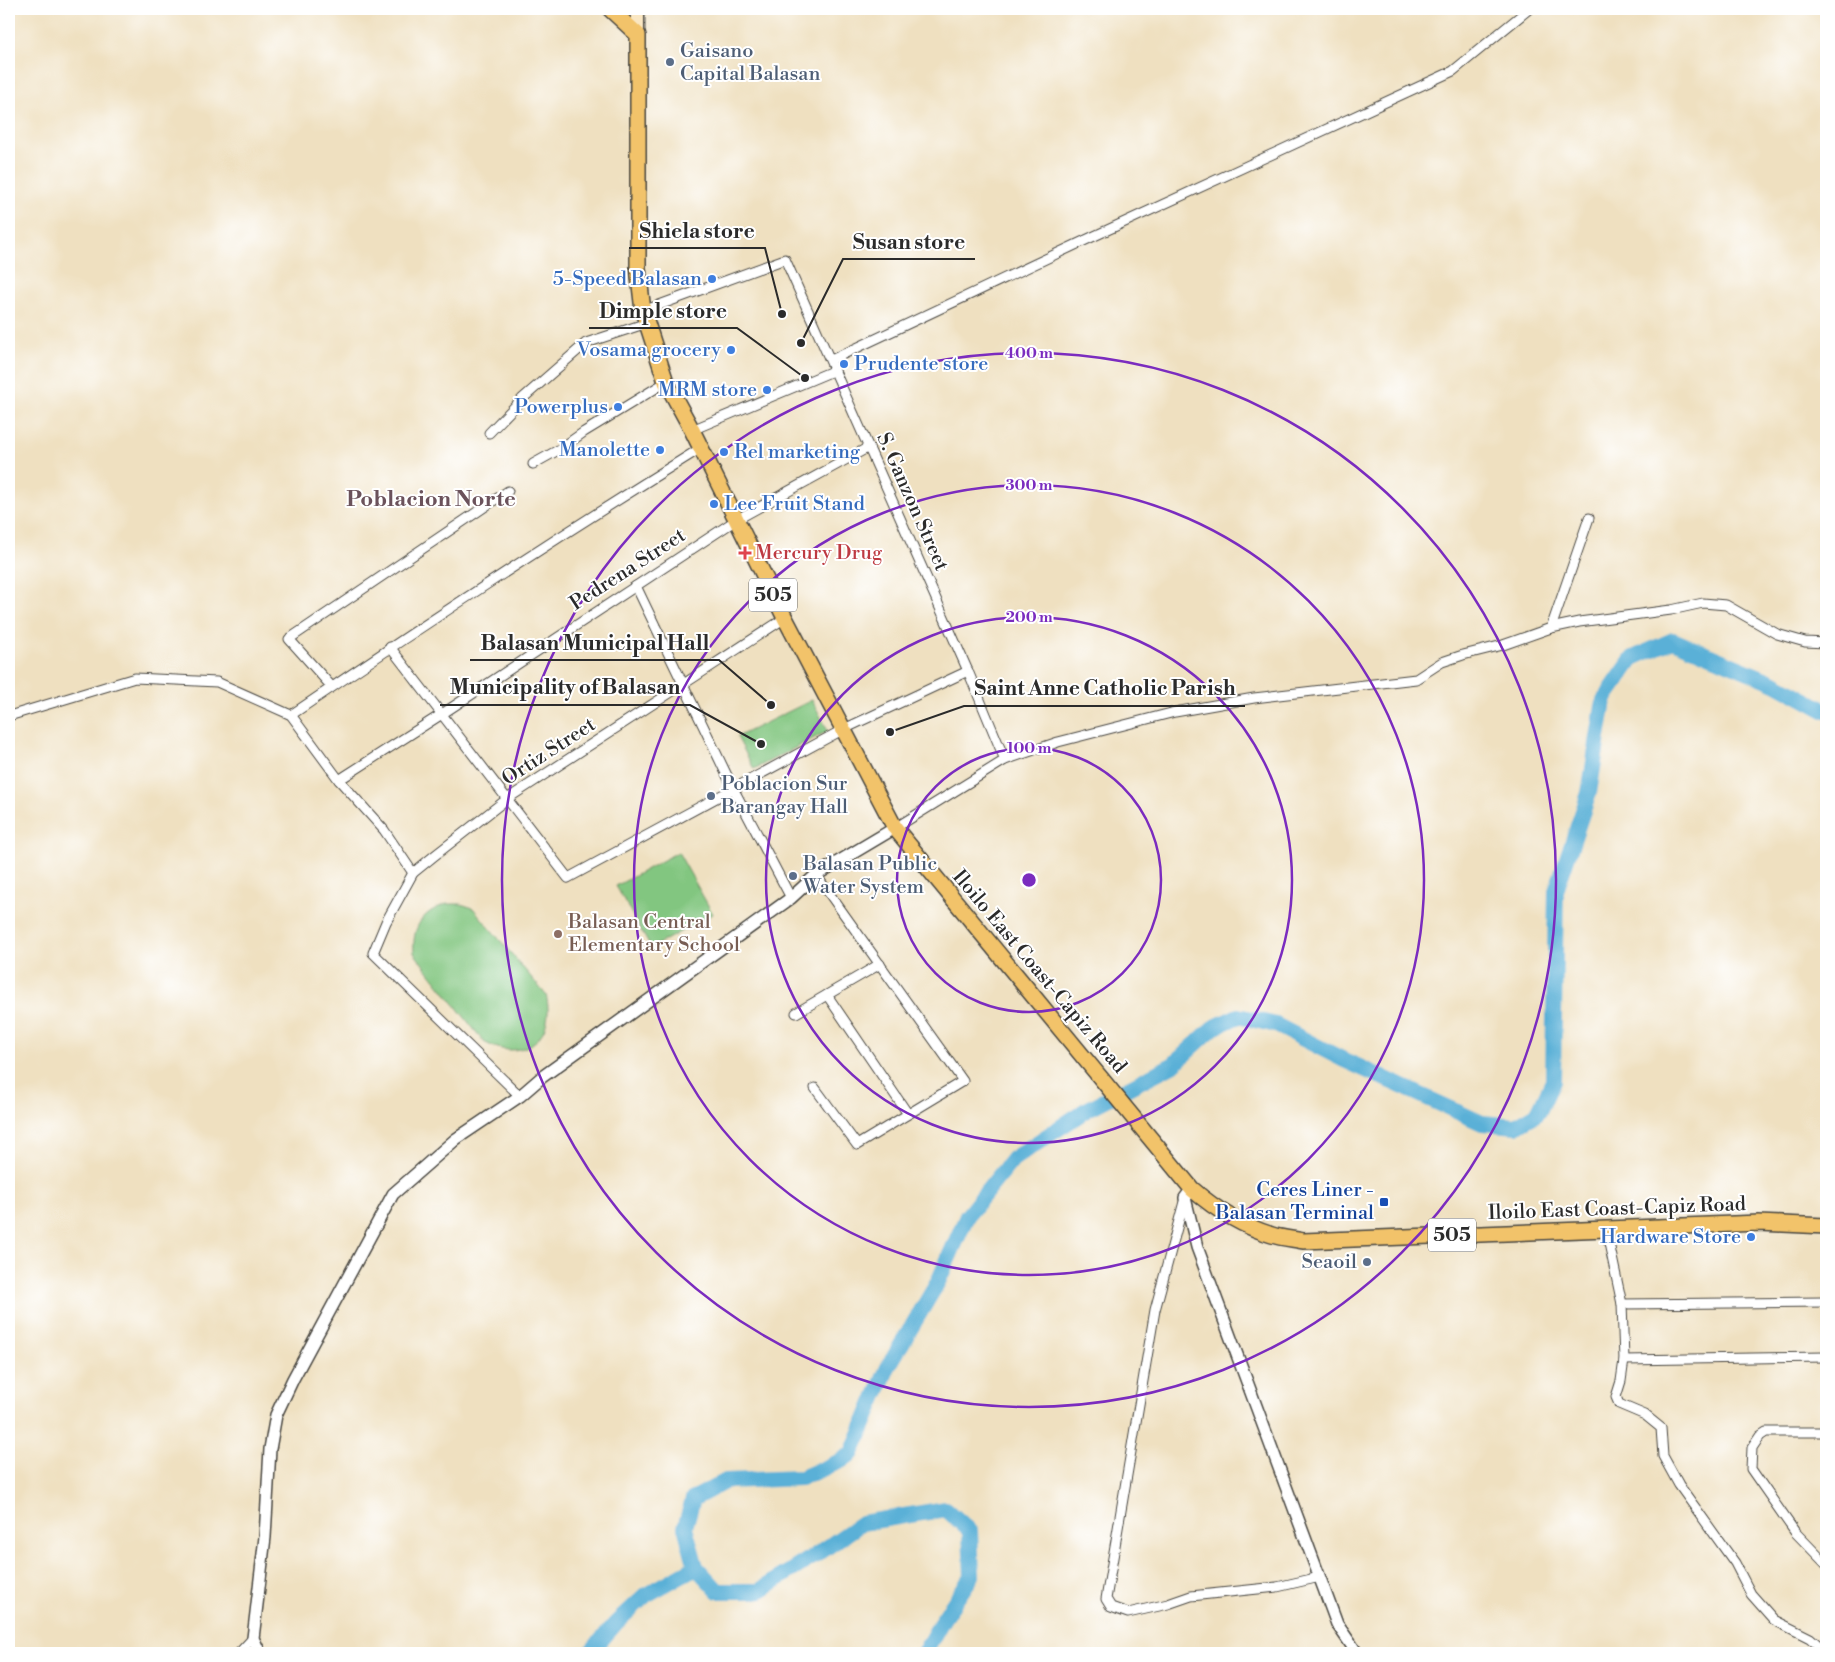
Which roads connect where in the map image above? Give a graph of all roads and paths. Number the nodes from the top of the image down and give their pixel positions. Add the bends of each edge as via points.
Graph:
1 (610, 9) edge
2 (638, 9) edge
3 (1528, 9) edge
4 (638, 35) junction
5 (645, 317) junction
6 (831, 360) junction
7 (835, 370) junction
8 (666, 382) junction
9 (692, 430) junction
10 (489, 433) dead end
11 (869, 446) junction
12 (701, 448) junction
13 (533, 464) dead end
14 (508, 491) dead end
15 (1589, 518) dead end
16 (736, 520) junction
17 (636, 586) junction
18 (785, 618) junction
19 (1551, 628) junction
20 (1826, 643) edge
21 (390, 647) junction
22 (968, 671) junction
23 (684, 685) junction
24 (332, 687) junction
25 (442, 714) junction
26 (291, 715) junction
27 (9, 716) edge
28 (844, 729) junction
29 (1006, 760) junction
30 (339, 780) junction
31 (733, 788) junction
32 (507, 799) junction
33 (895, 828) junction
34 (414, 873) junction
35 (816, 875) junction
36 (791, 898) junction
37 (880, 964) junction
38 (827, 995) junction
39 (796, 1013) dead end
40 (816, 1088) dead end
41 (520, 1096) junction
42 (908, 1114) junction
43 (1188, 1193) junction
44 (1826, 1226) edge
45 (1606, 1229) junction
46 (1826, 1302) edge
47 (1622, 1304) junction
48 (1826, 1357) edge
49 (1624, 1360) junction
50 (1826, 1432) edge
51 (1826, 1564) edge
52 (1320, 1577) junction
53 (253, 1638) junction
54 (1826, 1652) edge
55 (239, 1653) edge
56 (260, 1653) edge
57 (1357, 1653) edge

1 - 4 main road
2 - 4 main road
3 - 6 street via 1453,71
4 - 5 main road, Iloilo East Coast-Capiz Road / 505 via 638,268
5 - 6 street, S. Ganzon Street via 785,259
5 - 8 main road, Iloilo East Coast-Capiz Road / 505
5 - 10 street via 586,343
6 - 7 street, S. Ganzon Street
7 - 9 street
7 - 11 street, S. Ganzon Street
8 - 9 main road, Iloilo East Coast-Capiz Road / 505
8 - 13 street
9 - 12 main road, Iloilo East Coast-Capiz Road / 505
11 - 16 street, Pedrena Street
11 - 22 street, S. Ganzon Street
12 - 16 main road, Iloilo East Coast-Capiz Road / 505
12 - 21 street
14 - 24 street via 289,639
15 - 19 street
16 - 17 street, Pedrena Street
16 - 18 main road, Iloilo East Coast-Capiz Road / 505
17 - 23 street
17 - 25 street, Pedrena Street
18 - 23 street, Ortiz Street
18 - 28 main road, Iloilo East Coast-Capiz Road / 505
19 - 20 street via 1704,603 1726,604 1777,634 1805,642
19 - 29 street via 1442,662 1416,679 1254,698 1175,712 1058,742
21 - 24 street
21 - 25 street
22 - 28 street
22 - 29 street, S. Ganzon Street
23 - 31 street
23 - 32 street, Ortiz Street
24 - 26 street
25 - 30 street, Pedrena Street
25 - 32 street
26 - 27 street via 217,682 135,678
26 - 30 street
28 - 31 street
28 - 33 main road, Iloilo East Coast-Capiz Road / 505
29 - 33 street
30 - 34 street via 384,830
31 - 32 street via 568,878
31 - 36 street
32 - 34 street, Ortiz Street
33 - 35 street
33 - 43 main road, Iloilo East Coast-Capiz Road / 505 via 1102,1078
34 - 41 street via 372,953
35 - 36 street
35 - 37 street
36 - 41 street
37 - 38 street
37 - 42 street via 963,1081
38 - 39 street
38 - 42 street
40 - 42 street via 857,1145
41 - 53 street via 456,1139 393,1194 293,1379 276,1415 270,1449 265,1537
43 - 45 main road, Iloilo East Coast-Capiz Road / 505 via 1240,1222 1272,1235 1303,1241
43 - 52 street via 1197,1247
43 - 52 street via 1155,1310 1106,1599 1111,1607 1128,1612 1191,1596 1277,1587
44 - 45 main road, Iloilo East Coast-Capiz Road / 505 via 1759,1223
45 - 47 street
46 - 47 street
47 - 49 street
48 - 49 street
49 - 54 street via 1616,1398 1618,1404 1645,1415 1661,1428 1663,1456 1679,1485 1735,1563 1751,1594 1774,1620 1810,1638
50 - 51 street via 1766,1432 1752,1448 1751,1469 1795,1532
52 - 57 street via 1337,1624
53 - 55 street
53 - 56 street

